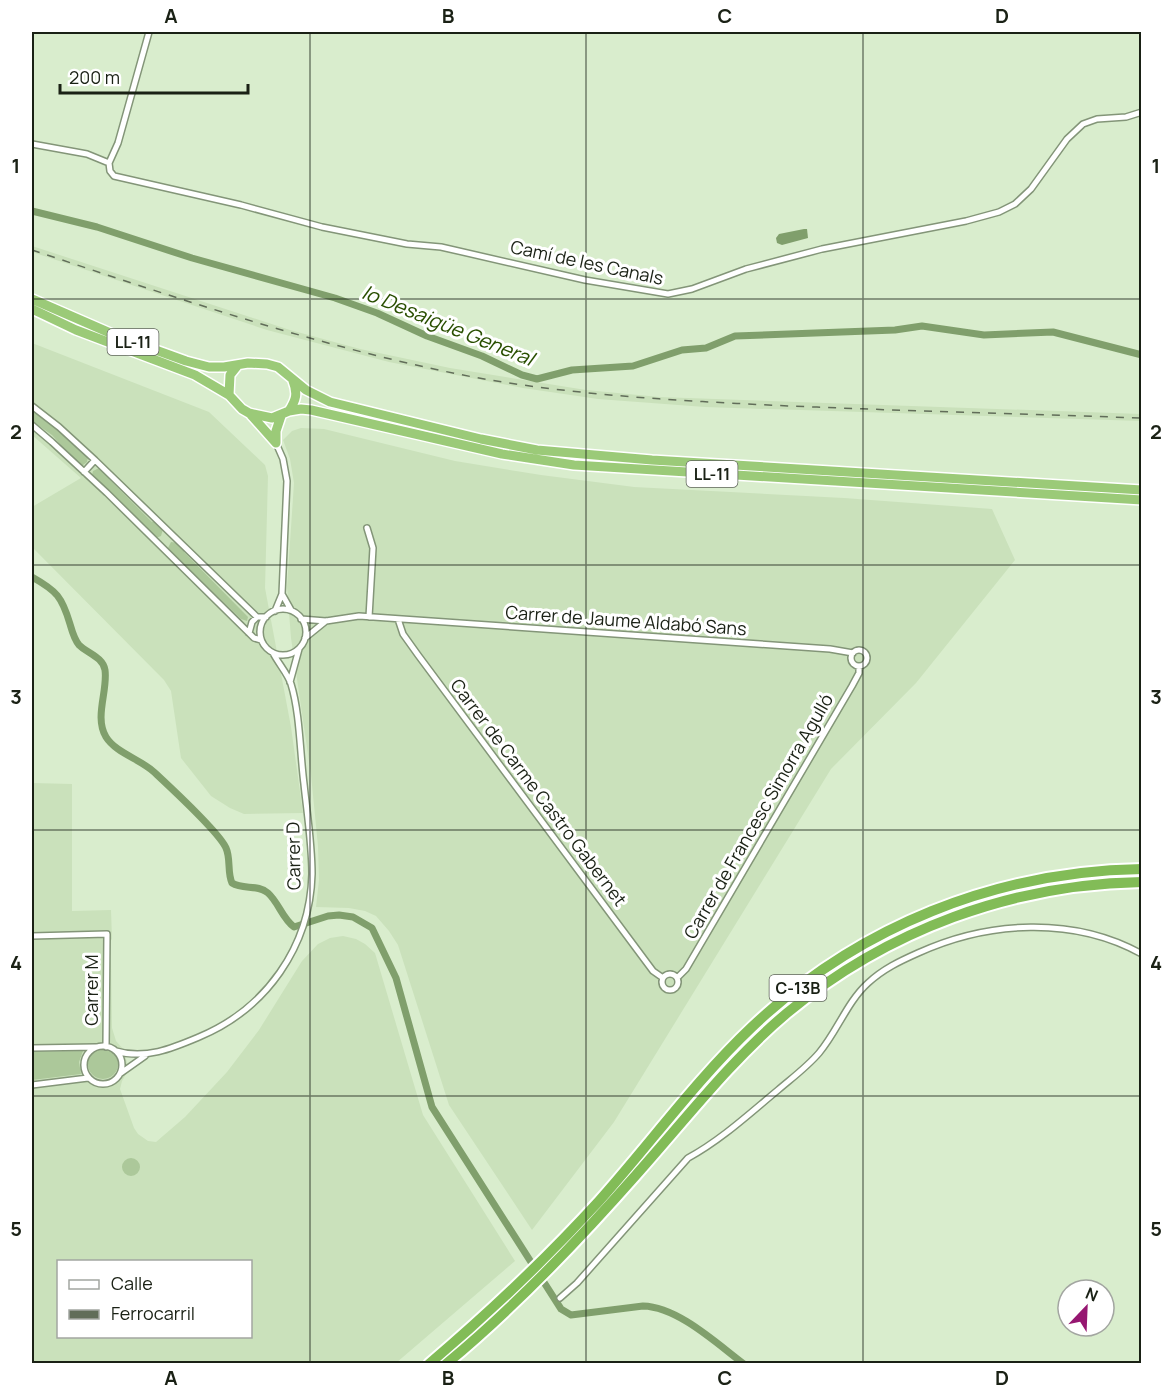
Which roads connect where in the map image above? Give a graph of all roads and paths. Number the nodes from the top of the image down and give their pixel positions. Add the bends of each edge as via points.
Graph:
1 (149, 32) edge
2 (1142, 112) edge
3 (32, 144) edge
4 (109, 163) junction
5 (32, 298) edge
6 (32, 309) edge
7 (238, 365) junction
8 (293, 379) junction
9 (229, 395) junction
10 (32, 406) edge
11 (249, 413) junction
12 (285, 414) junction
13 (32, 425) edge
14 (276, 443) junction
15 (96, 460) junction
16 (84, 472) junction
17 (1142, 490) edge
18 (1142, 500) edge
19 (368, 528) dead end
20 (170, 534) junction
21 (160, 546) junction
22 (282, 594) junction
23 (275, 611) junction
24 (292, 612) junction
25 (257, 617) junction
26 (266, 617) junction
27 (369, 617) junction
28 (301, 619) junction
29 (398, 619) junction
30 (326, 621) junction
31 (249, 633) junction
32 (305, 638) junction
33 (261, 640) junction
34 (299, 649) junction
35 (273, 653) junction
36 (852, 653) junction
37 (859, 666) junction
38 (290, 682) junction
39 (1142, 869) edge
40 (1142, 882) edge
41 (32, 936) edge
42 (1142, 954) edge
43 (663, 978) junction
44 (677, 978) junction
45 (98, 1047) junction
46 (106, 1047) junction
47 (32, 1048) edge
48 (116, 1051) junction
49 (147, 1054) junction
50 (120, 1074) junction
51 (88, 1077) junction
52 (32, 1085) edge
53 (548, 1262) junction
54 (529, 1281) junction
55 (560, 1298) dead end
56 (429, 1364) edge
57 (446, 1364) edge

1 - 4 street
2 - 4 street, Camí de les Canals via 1083,124 1067,139 1031,189 999,212 829,248 668,294 322,227 114,176
3 - 4 street, Camí de les Canals via 87,154
5 - 7 highway, LL-11 via 186,361 209,367
6 - 9 highway, LL-11 via 195,375
7 - 8 highway, LL-11 via 267,364
7 - 9 highway via 230,375
8 - 12 highway via 296,399
8 - 17 highway, LL-11 via 312,394 341,406 549,451
9 - 11 highway, LL-11
10 - 15 street
11 - 12 highway, LL-11 via 272,418
11 - 14 highway
12 - 14 highway via 276,431
12 - 18 highway, LL-11 via 301,409 325,412 501,454 574,465
13 - 16 street
14 - 22 street via 287,481
15 - 16 street
15 - 20 street
16 - 21 street
19 - 27 street via 373,548
20 - 21 street
20 - 25 street
21 - 31 street
22 - 23 street
22 - 24 street
23 - 24 street
23 - 26 street
24 - 28 street
25 - 26 street
25 - 31 street
26 - 33 street via 260,630
27 - 29 street, Carrer de Jaume Aldabó Sans
27 - 30 street, Carrer de Jaume Aldabó Sans
28 - 30 street, Carrer de Jaume Aldabó Sans
28 - 32 street
29 - 36 street, Carrer de Jaume Aldabó Sans
29 - 43 street, Carrer de Carme Castro Gabernet via 418,655 653,971
30 - 32 street
31 - 33 street
32 - 34 street
33 - 35 street
34 - 35 street via 286,655
34 - 38 street, Carrer D
35 - 38 street, Carrer D
36 - 37 street via 853,663
36 - 37 street via 860,650 866,654 866,662
37 - 44 street, Carrer de Francesc Simorra Agulló via 852,686 686,969
38 - 49 street, Carrer D via 312,873 303,930 281,973 254,1004 213,1031
39 - 53 highway, C-13B via 1066,874 981,893 895,927 832,963 787,996 743,1036
40 - 53 highway, C-13B via 1058,889 992,904 923,929 842,972 760,1038 611,1203
41 - 46 street, Carrer M via 107,934
42 - 55 street via 1080,931 999,929 948,940 883,970 865,985 819,1053 736,1125 688,1158
43 - 44 street via 669,974
43 - 44 street via 663,985 669,990 676,988
45 - 46 street
45 - 47 street
45 - 51 street via 87,1054 84,1066
46 - 48 street
48 - 49 street, Carrer D
48 - 50 street via 122,1062
49 - 50 street, Carrer D
50 - 51 street via 106,1084
51 - 52 street
53 - 54 highway, C-13B
54 - 56 highway, C-13B
54 - 57 highway, C-13B

